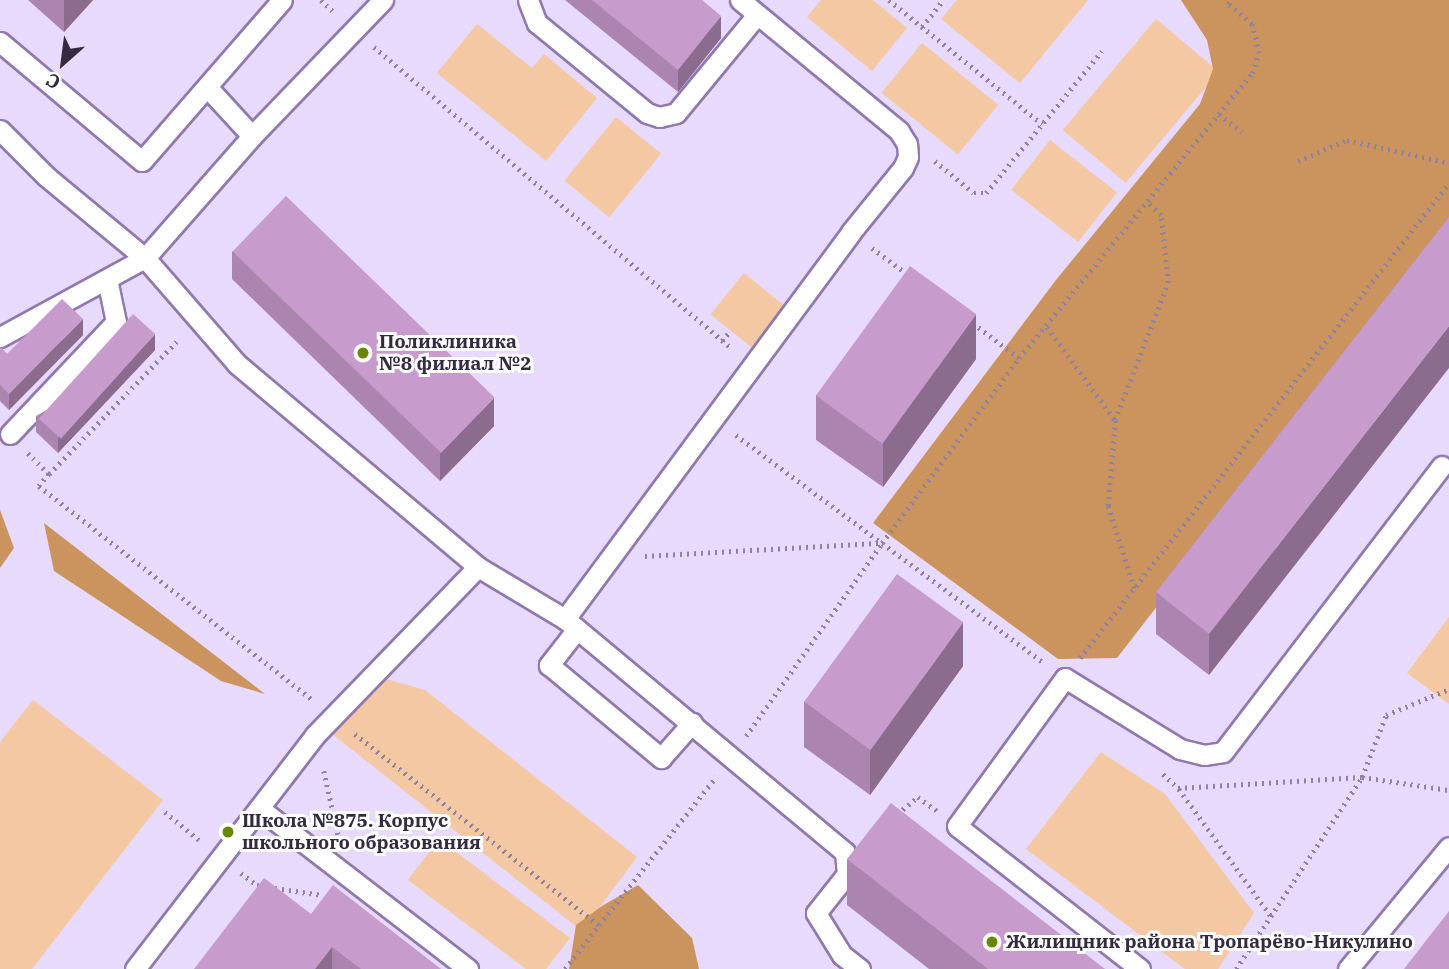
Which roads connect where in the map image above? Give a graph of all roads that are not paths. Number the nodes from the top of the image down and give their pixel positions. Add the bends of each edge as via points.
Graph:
1 (282, 0) edge
2 (383, 0) edge
3 (528, 0) edge
4 (740, 0) edge
5 (756, 16) junction
6 (0, 42) edge
7 (208, 88) junction
8 (0, 130) edge
9 (252, 136) junction
10 (145, 258) junction
11 (107, 279) junction
12 (0, 337) edge
13 (10, 435) dead end
14 (1447, 465) edge
15 (478, 567) junction
16 (571, 624) junction
17 (692, 723) junction
18 (259, 808) junction
19 (1449, 847) edge
20 (135, 969) edge
21 (468, 969) edge
22 (860, 969) edge
23 (1140, 969) edge
24 (1348, 969) edge

1 - 7 lane
2 - 9 lane
3 - 5 lane via 537,23 647,113 659,117 676,113
4 - 5 lane
5 - 16 lane via 899,131 908,157 611,557
6 - 7 lane via 142,160
7 - 9 lane
8 - 10 lane via 47,177
9 - 10 lane
10 - 11 lane
10 - 15 lane via 237,364
11 - 12 lane
11 - 13 lane via 116,322
14 - 23 lane via 1223,752 1204,755 1180,749 1065,678 957,826
15 - 16 lane
15 - 18 lane via 316,735
16 - 17 lane
16 - 17 lane via 549,665 661,758
17 - 22 lane via 845,852 847,874 816,913 842,955
18 - 20 lane
18 - 21 lane
19 - 24 lane

